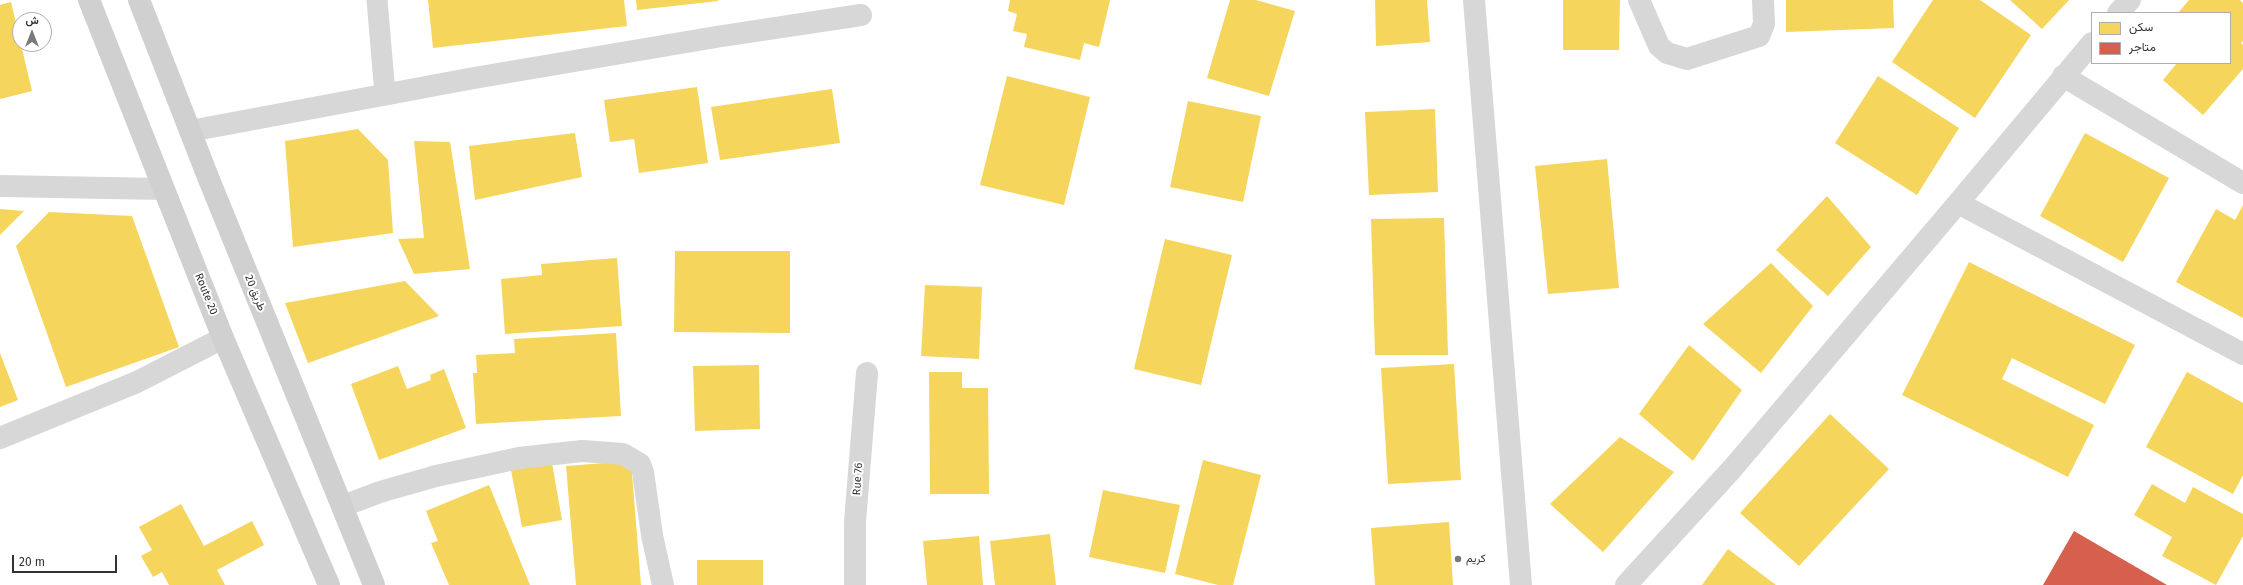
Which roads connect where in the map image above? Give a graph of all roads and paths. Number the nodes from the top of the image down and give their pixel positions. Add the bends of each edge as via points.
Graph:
1 (89, 0) edge
2 (139, 0) edge
3 (377, 0) edge
4 (1474, 0) edge
5 (1639, 0) edge
6 (1763, 0) edge
7 (2130, 0) edge
8 (2119, 12) edge
9 (861, 15) dead end
10 (2091, 43) edge
11 (2063, 76) junction
12 (385, 94) junction
13 (190, 131) junction
14 (2243, 183) edge
15 (0, 186) edge
16 (163, 190) junction
17 (1958, 204) junction
18 (223, 338) junction
19 (2243, 354) edge
20 (867, 373) dead end
21 (0, 438) edge
22 (343, 506) junction
23 (329, 585) edge
24 (374, 585) edge
25 (663, 585) edge
26 (855, 585) edge
27 (1521, 585) edge
28 (1626, 585) edge

1 - 16 main road, Route 20
2 - 13 main road, طريق 20
3 - 12 lane
4 - 27 street
5 - 6 street via 1659,46 1667,53 1687,59 1759,36 1764,24
7 - 8 street
9 - 12 street via 716,37
10 - 11 street
11 - 14 street
11 - 17 street
12 - 13 street
13 - 22 main road, طريق 20
15 - 16 street
16 - 18 main road, Route 20
17 - 19 street
17 - 28 street via 1732,469
18 - 21 street via 137,382
18 - 23 main road, Route 20
20 - 26 street, Rue 76 via 855,522
22 - 24 main road, طريق 20
22 - 25 street via 436,476 504,461 582,451 622,454 640,464 643,472 652,535

